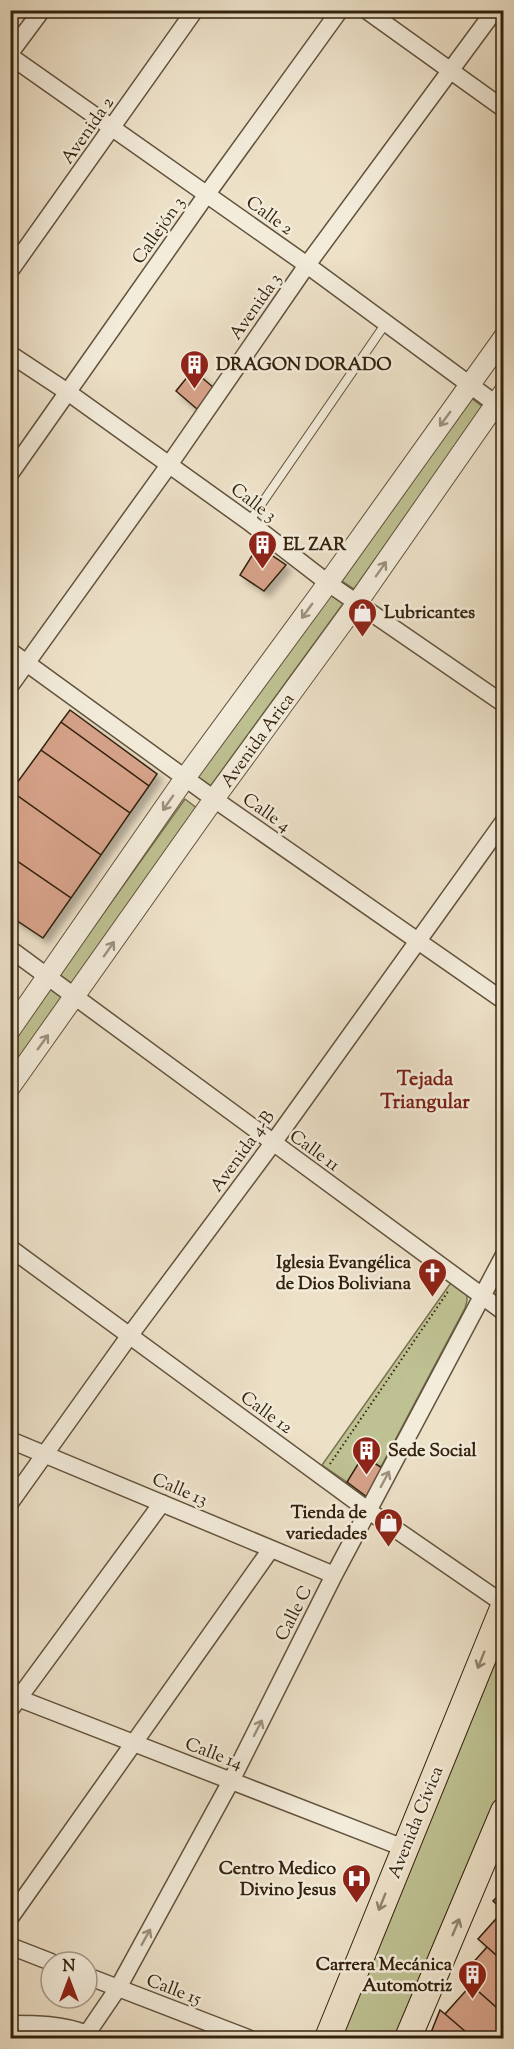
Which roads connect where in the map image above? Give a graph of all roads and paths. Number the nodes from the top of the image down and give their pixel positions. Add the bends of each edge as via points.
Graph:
1 (42, 10) edge
2 (195, 10) edge
3 (340, 10) edge
4 (366, 10) edge
5 (495, 10) edge
6 (10, 55) edge
7 (452, 72) junction
8 (504, 109) edge
9 (112, 128) junction
10 (207, 194) junction
11 (307, 266) junction
12 (10, 271) edge
13 (386, 323) junction
14 (504, 337) edge
15 (10, 354) edge
16 (470, 384) junction
17 (69, 393) junction
18 (501, 402) edge
19 (169, 465) junction
20 (10, 474) edge
21 (249, 522) junction
22 (328, 583) junction
23 (357, 603) junction
24 (10, 651) edge
25 (27, 664) junction
26 (10, 686) edge
27 (504, 704) edge
28 (185, 778) junction
29 (214, 799) junction
30 (504, 820) edge
31 (417, 940) junction
32 (10, 949) edge
33 (48, 976) junction
34 (75, 997) junction
35 (504, 1001) edge
36 (10, 1030) edge
37 (10, 1087) edge
38 (273, 1143) junction
39 (10, 1248) edge
40 (504, 1255) edge
41 (457, 1278) junction
42 (481, 1295) junction
43 (504, 1312) edge
44 (130, 1335) junction
45 (10, 1440) edge
46 (45, 1454) junction
47 (321, 1476) junction
48 (10, 1503) edge
49 (162, 1503) junction
50 (369, 1511) junction
51 (271, 1549) junction
52 (334, 1575) junction
53 (504, 1605) edge
54 (13, 1701) edge
55 (135, 1743) junction
56 (231, 1781) junction
57 (504, 1811) edge
58 (404, 1848) junction
59 (10, 1918) edge
60 (10, 1946) edge
61 (39, 1957) edge
62 (99, 1981) edge
63 (118, 1988) junction
64 (10, 2024) edge
65 (85, 2036) edge
66 (248, 2038) edge
67 (328, 2038) edge
68 (408, 2038) edge

1 - 6 street
2 - 9 street, Avenida 2
3 - 10 street, Callejón 3
4 - 7 street
5 - 7 street, Avenida 3
6 - 9 street, Calle 2
7 - 8 street
7 - 11 street, Avenida 3
9 - 10 street, Calle 2
9 - 12 street, Avenida 2
10 - 11 street, Calle 2
10 - 17 street, Callejón 3
11 - 13 street, Calle 2
11 - 19 street, Avenida 3
13 - 16 street, Calle 2
13 - 21 lane
14 - 16 street, Avenida Arica
15 - 17 street, Calle 3
16 - 18 street, Calle 2
16 -> 22 street, Avenida Arica
17 - 19 street, Calle 3
17 - 20 street, Callejón 3
23 -> 18 street, Avenida Arica
19 - 21 street, Calle 3
19 - 25 street, Avenida 3
21 - 22 street, Calle 3
22 - 23 street, Calle 3
22 -> 28 street, Avenida Arica
23 - 27 street, Calle 3
23 - 29 street, Avenida Arica
24 - 25 street, Calle 4
25 - 26 street, Avenida 3
25 - 28 street, Calle 4
28 - 29 street, Calle 4
28 -> 33 street, Avenida Arica
29 - 31 street, Calle 4
34 -> 29 street, Avenida Arica
30 - 31 street, Avenida 4-B
31 - 35 street, Calle 4
31 - 38 street, Avenida 4-B
32 - 33 street, Calle 11
33 - 34 street, Calle 11
33 - 36 street, Avenida Arica
37 -> 34 street, Avenida Arica
34 - 38 street, Calle 11
38 - 41 street, Calle 11
38 - 44 street, Avenida 4-B
39 - 44 street, Calle 12
40 - 42 street, Calle C
41 - 42 street, Calle 11
41 - 47 path
42 - 43 street, Calle 11
50 -> 42 street, Calle C
44 - 46 street, Avenida 4-B
44 - 47 street, Calle 12
45 - 46 street, Calle 13
46 - 48 street, Avenida 4-B
46 - 49 street, Calle 13
47 - 50 street, Calle 12
49 - 51 street, Calle 13
49 - 54 street
50 - 52 street, Calle C
50 - 53 street, Calle 12
51 - 52 street, Calle 13
51 - 55 street
56 -> 52 street, Calle C
53 -> 58 main road, Avenida Cívica
54 - 55 street, Calle 14
55 - 56 street, Calle 14
55 - 59 street
56 - 58 street, Calle 14
63 -> 56 street, Calle C
68 -> 57 main road
58 -> 67 main road, Avenida Cívica
60 - 61 street
62 - 63 street, Calle 15
63 - 65 street, Calle C
63 - 66 street, Calle 15
64 - 65 street via 50,2025 75,2029

